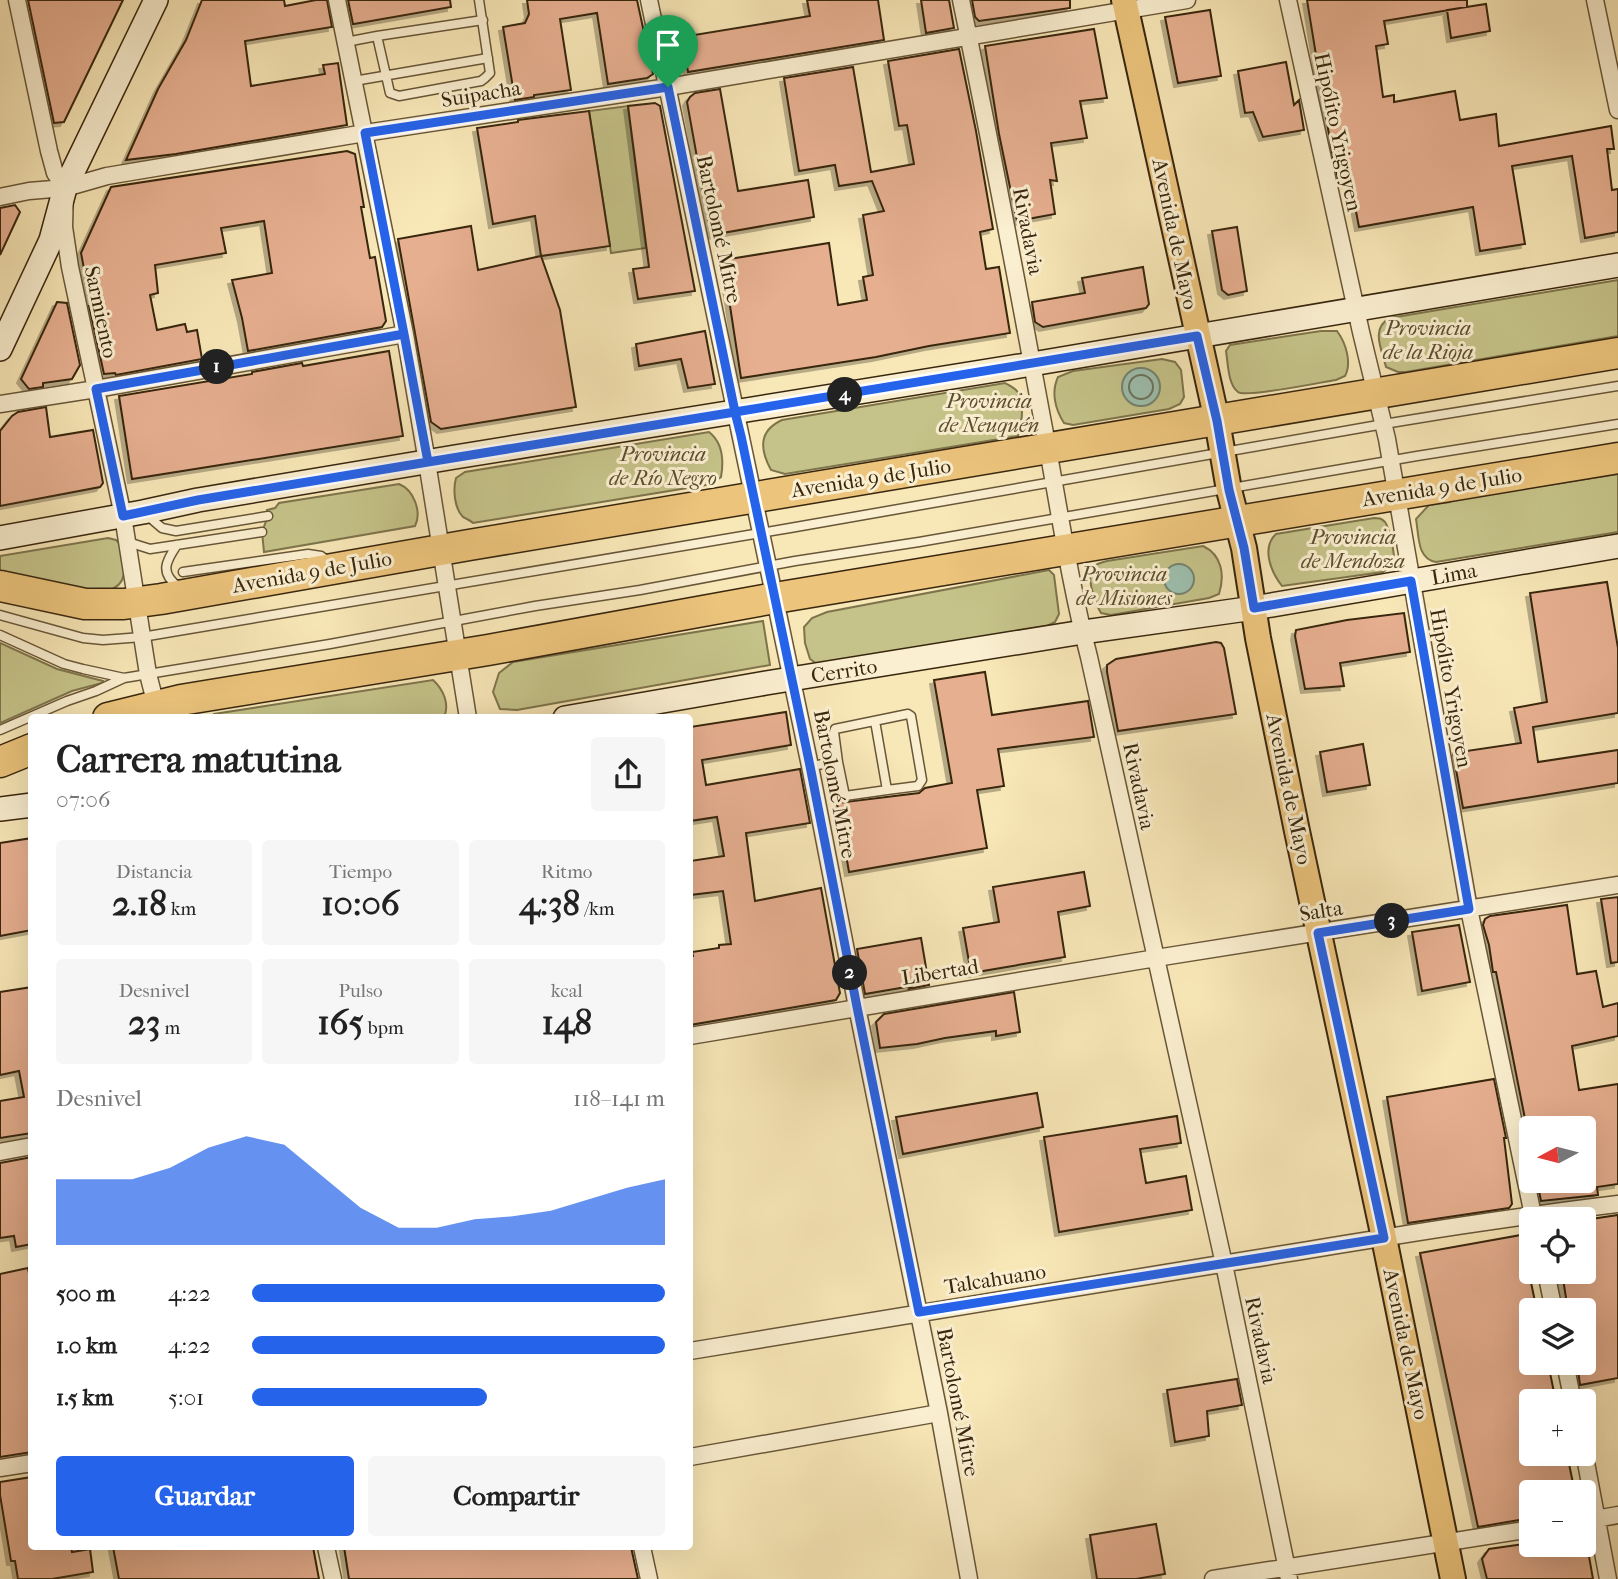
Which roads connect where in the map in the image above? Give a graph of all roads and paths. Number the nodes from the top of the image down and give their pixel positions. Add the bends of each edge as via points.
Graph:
1 (17, 0) edge
2 (156, 0) edge
3 (337, 0) edge
4 (480, 0) edge
5 (649, 0) edge
6 (961, 0) edge
7 (1188, 0) edge
8 (1288, 0) edge
9 (1595, 0) edge
10 (1125, 5) edge
11 (483, 20) junction
12 (377, 36) junction
13 (969, 36) junction
14 (345, 42) junction
15 (488, 58) junction
16 (385, 75) junction
17 (354, 81) junction
18 (668, 87) junction
19 (1618, 110) edge
20 (365, 133) junction
21 (65, 188) junction
22 (0, 197) edge
23 (1618, 265) edge
24 (1356, 310) junction
25 (404, 334) junction
26 (1197, 336) junction
27 (0, 349) edge
28 (1618, 354) edge
29 (1032, 364) junction
30 (1618, 386) edge
31 (96, 389) junction
32 (1377, 394) junction
33 (0, 404) edge
34 (735, 412) junction
35 (1217, 421) junction
36 (1384, 424) junction
37 (1618, 424) edge
38 (1048, 449) junction
39 (1223, 453) junction
40 (1618, 458) edge
41 (1391, 461) junction
42 (428, 462) junction
43 (1053, 481) junction
44 (1229, 490) junction
45 (1397, 494) junction
46 (753, 498) junction
47 (133, 514) junction
48 (268, 516) dead end
49 (1059, 517) junction
50 (1237, 522) junction
51 (262, 532) dead end
52 (761, 533) junction
53 (0, 538) edge
54 (128, 542) junction
55 (177, 545) junction
56 (1618, 546) edge
57 (442, 549) junction
58 (1066, 550) junction
59 (768, 567) junction
60 (1411, 581) junction
61 (187, 583) junction
62 (447, 585) junction
63 (0, 586) edge
64 (775, 598) junction
65 (138, 602) junction
66 (1254, 608) junction
67 (0, 615) edge
68 (453, 621) junction
69 (1083, 632) junction
70 (0, 635) edge
71 (142, 637) junction
72 (458, 655) junction
73 (148, 674) junction
74 (124, 678) junction
75 (792, 679) junction
76 (158, 711) edge
77 (37, 714) edge
78 (137, 714) edge
79 (467, 714) edge
80 (588, 714) edge
81 (28, 718) edge
82 (875, 721) junction
83 (0, 730) edge
84 (28, 751) edge
85 (0, 762) edge
86 (838, 762) junction
87 (810, 766) junction
88 (887, 790) junction
89 (28, 806) edge
90 (0, 809) edge
91 (1618, 885) edge
92 (1469, 909) junction
93 (1318, 933) junction
94 (1156, 958) junction
95 (857, 1007) junction
96 (693, 1035) edge
97 (28, 1147) edge
98 (0, 1152) edge
99 (1618, 1204) edge
100 (1532, 1207) edge
101 (1596, 1207) edge
102 (1519, 1219) edge
103 (1384, 1238) junction
104 (1224, 1264) junction
105 (919, 1312) junction
106 (693, 1350) edge
107 (939, 1413) junction
108 (693, 1456) edge
109 (28, 1464) edge
110 (0, 1468) edge
111 (1618, 1515) edge
112 (1596, 1519) edge
113 (1519, 1532) edge
114 (1596, 1537) edge
115 (1445, 1543) junction
116 (327, 1550) edge
117 (643, 1550) edge
118 (1288, 1573) edge
119 (333, 1579) edge
120 (649, 1579) edge
121 (969, 1579) edge
122 (1213, 1579) edge
123 (1453, 1579) edge
124 (1608, 1579) edge

1 - 21 street, Sarmiento via 49,151
2 - 21 street
3 - 14 street
4 - 11 lane
5 - 18 street, Bartolomé Mitre
6 - 13 street, Rivadavia
7 - 10 street, Suipacha
8 - 24 street, Hipólito Yrigoyen
9 - 19 street
10 - 13 street, Suipacha
10 - 26 main road, Avenida de Mayo
11 - 12 lane
11 - 15 lane
12 - 14 lane
12 - 16 lane
13 - 18 street, Suipacha
13 - 29 street, Rivadavia
14 - 17 street
15 - 16 lane
15 - 16 lane via 490,73 481,81 399,96 390,93
16 - 17 lane
17 - 20 street
18 - 20 street, Suipacha
18 - 34 street, Bartolomé Mitre
20 - 21 street, Suipacha via 107,176
20 - 25 street
21 - 22 street, Suipacha
21 - 27 street via 51,240
21 - 31 street, Sarmiento via 70,267
23 - 24 street
24 - 26 street
24 - 32 street, Hipólito Yrigoyen
25 - 31 street
25 - 42 street
26 - 29 street
26 - 35 main road, Avenida de Mayo
28 - 32 highway, Avenida 9 de Julio
29 - 34 street
29 - 38 street, Rivadavia
30 - 36 lane
31 - 33 street
31 - 47 street, Sarmiento
32 - 35 highway, Avenida 9 de Julio
32 - 36 street, Hipólito Yrigoyen
34 - 42 street
34 - 46 street, Bartolomé Mitre
35 - 38 highway, Avenida 9 de Julio
35 - 39 main road, Avenida de Mayo
36 - 39 lane
36 - 41 street, Hipólito Yrigoyen
37 - 41 lane
38 - 43 street, Rivadavia
38 - 46 highway, Avenida 9 de Julio
39 - 43 lane
39 - 44 main road, Avenida de Mayo
40 - 45 highway, Avenida 9 de Julio
41 - 44 lane
41 - 45 street, Hipólito Yrigoyen
42 - 47 street
42 - 57 street
43 - 49 street, Rivadavia
43 - 52 lane
44 - 49 lane
44 - 50 main road, Avenida de Mayo
45 - 50 highway, Avenida 9 de Julio
45 - 60 street, Hipólito Yrigoyen
46 - 52 street, Bartolomé Mitre
46 - 57 highway, Avenida 9 de Julio
47 - 48 lane via 176,531
47 - 53 street
47 - 54 street, Sarmiento
49 - 58 street, Rivadavia
49 - 59 lane
50 - 58 highway, Avenida 9 de Julio
50 - 66 main road, Avenida de Mayo
51 - 55 lane
52 - 59 street, Bartolomé Mitre
52 - 62 lane
54 - 55 lane via 150,549
54 - 65 street, Sarmiento
55 - 61 lane via 166,564 167,575 175,584
56 - 60 street, Lima
57 - 61 highway, Avenida 9 de Julio via 338,568
57 - 62 street
58 - 64 highway, Avenida 9 de Julio
58 - 69 street, Rivadavia
59 - 64 street, Bartolomé Mitre
59 - 68 lane
60 - 66 street, Lima
60 - 92 street, Hipólito Yrigoyen
61 - 65 highway, Avenida 9 de Julio
62 - 68 street
62 - 71 lane
63 - 65 highway, Avenida 9 de Julio via 85,604
64 - 72 highway, Avenida 9 de Julio
64 - 75 street, Bartolomé Mitre
65 - 71 street, Sarmiento
66 - 69 street, Lima
66 - 93 main road, Avenida de Mayo
67 - 71 lane via 83,638
68 - 72 street
68 - 73 lane
69 - 75 street, Cerrito
69 - 94 street, Rivadavia
70 - 74 lane via 64,664
71 - 73 street, Sarmiento
72 - 76 highway, Avenida 9 de Julio
72 - 79 street
73 - 74 lane
73 - 76 street, Sarmiento
74 - 77 lane
75 - 80 street, Cerrito
75 - 87 street, Bartolomé Mitre
76 - 78 highway, Avenida 9 de Julio
81 - 83 lane
82 - 86 lane via 835,729
82 - 88 lane
82 - 88 lane via 911,716 921,784
84 - 85 highway
86 - 87 lane
86 - 88 lane via 845,796
87 - 95 street, Bartolomé Mitre
89 - 90 street
91 - 92 street, Salta
92 - 93 street, Salta
92 - 100 street, Hipólito Yrigoyen
93 - 94 street, Salta
93 - 103 main road, Avenida de Mayo
94 - 95 street, Libertad
94 - 104 street, Rivadavia
95 - 96 street, Libertad
95 - 105 street, Bartolomé Mitre
97 - 98 street
99 - 101 street, Talcahuano
102 - 103 street, Talcahuano
103 - 104 street, Talcahuano
103 - 115 main road, Avenida de Mayo
104 - 105 street, Talcahuano
104 - 118 street, Rivadavia
105 - 106 street, Talcahuano
105 - 107 street, Bartolomé Mitre
107 - 108 street
107 - 121 street, Bartolomé Mitre
109 - 110 street
111 - 112 street
113 - 115 street
114 - 124 street
115 - 118 street
115 - 123 main road, Avenida de Mayo
116 - 119 street
117 - 120 street
118 - 122 street

